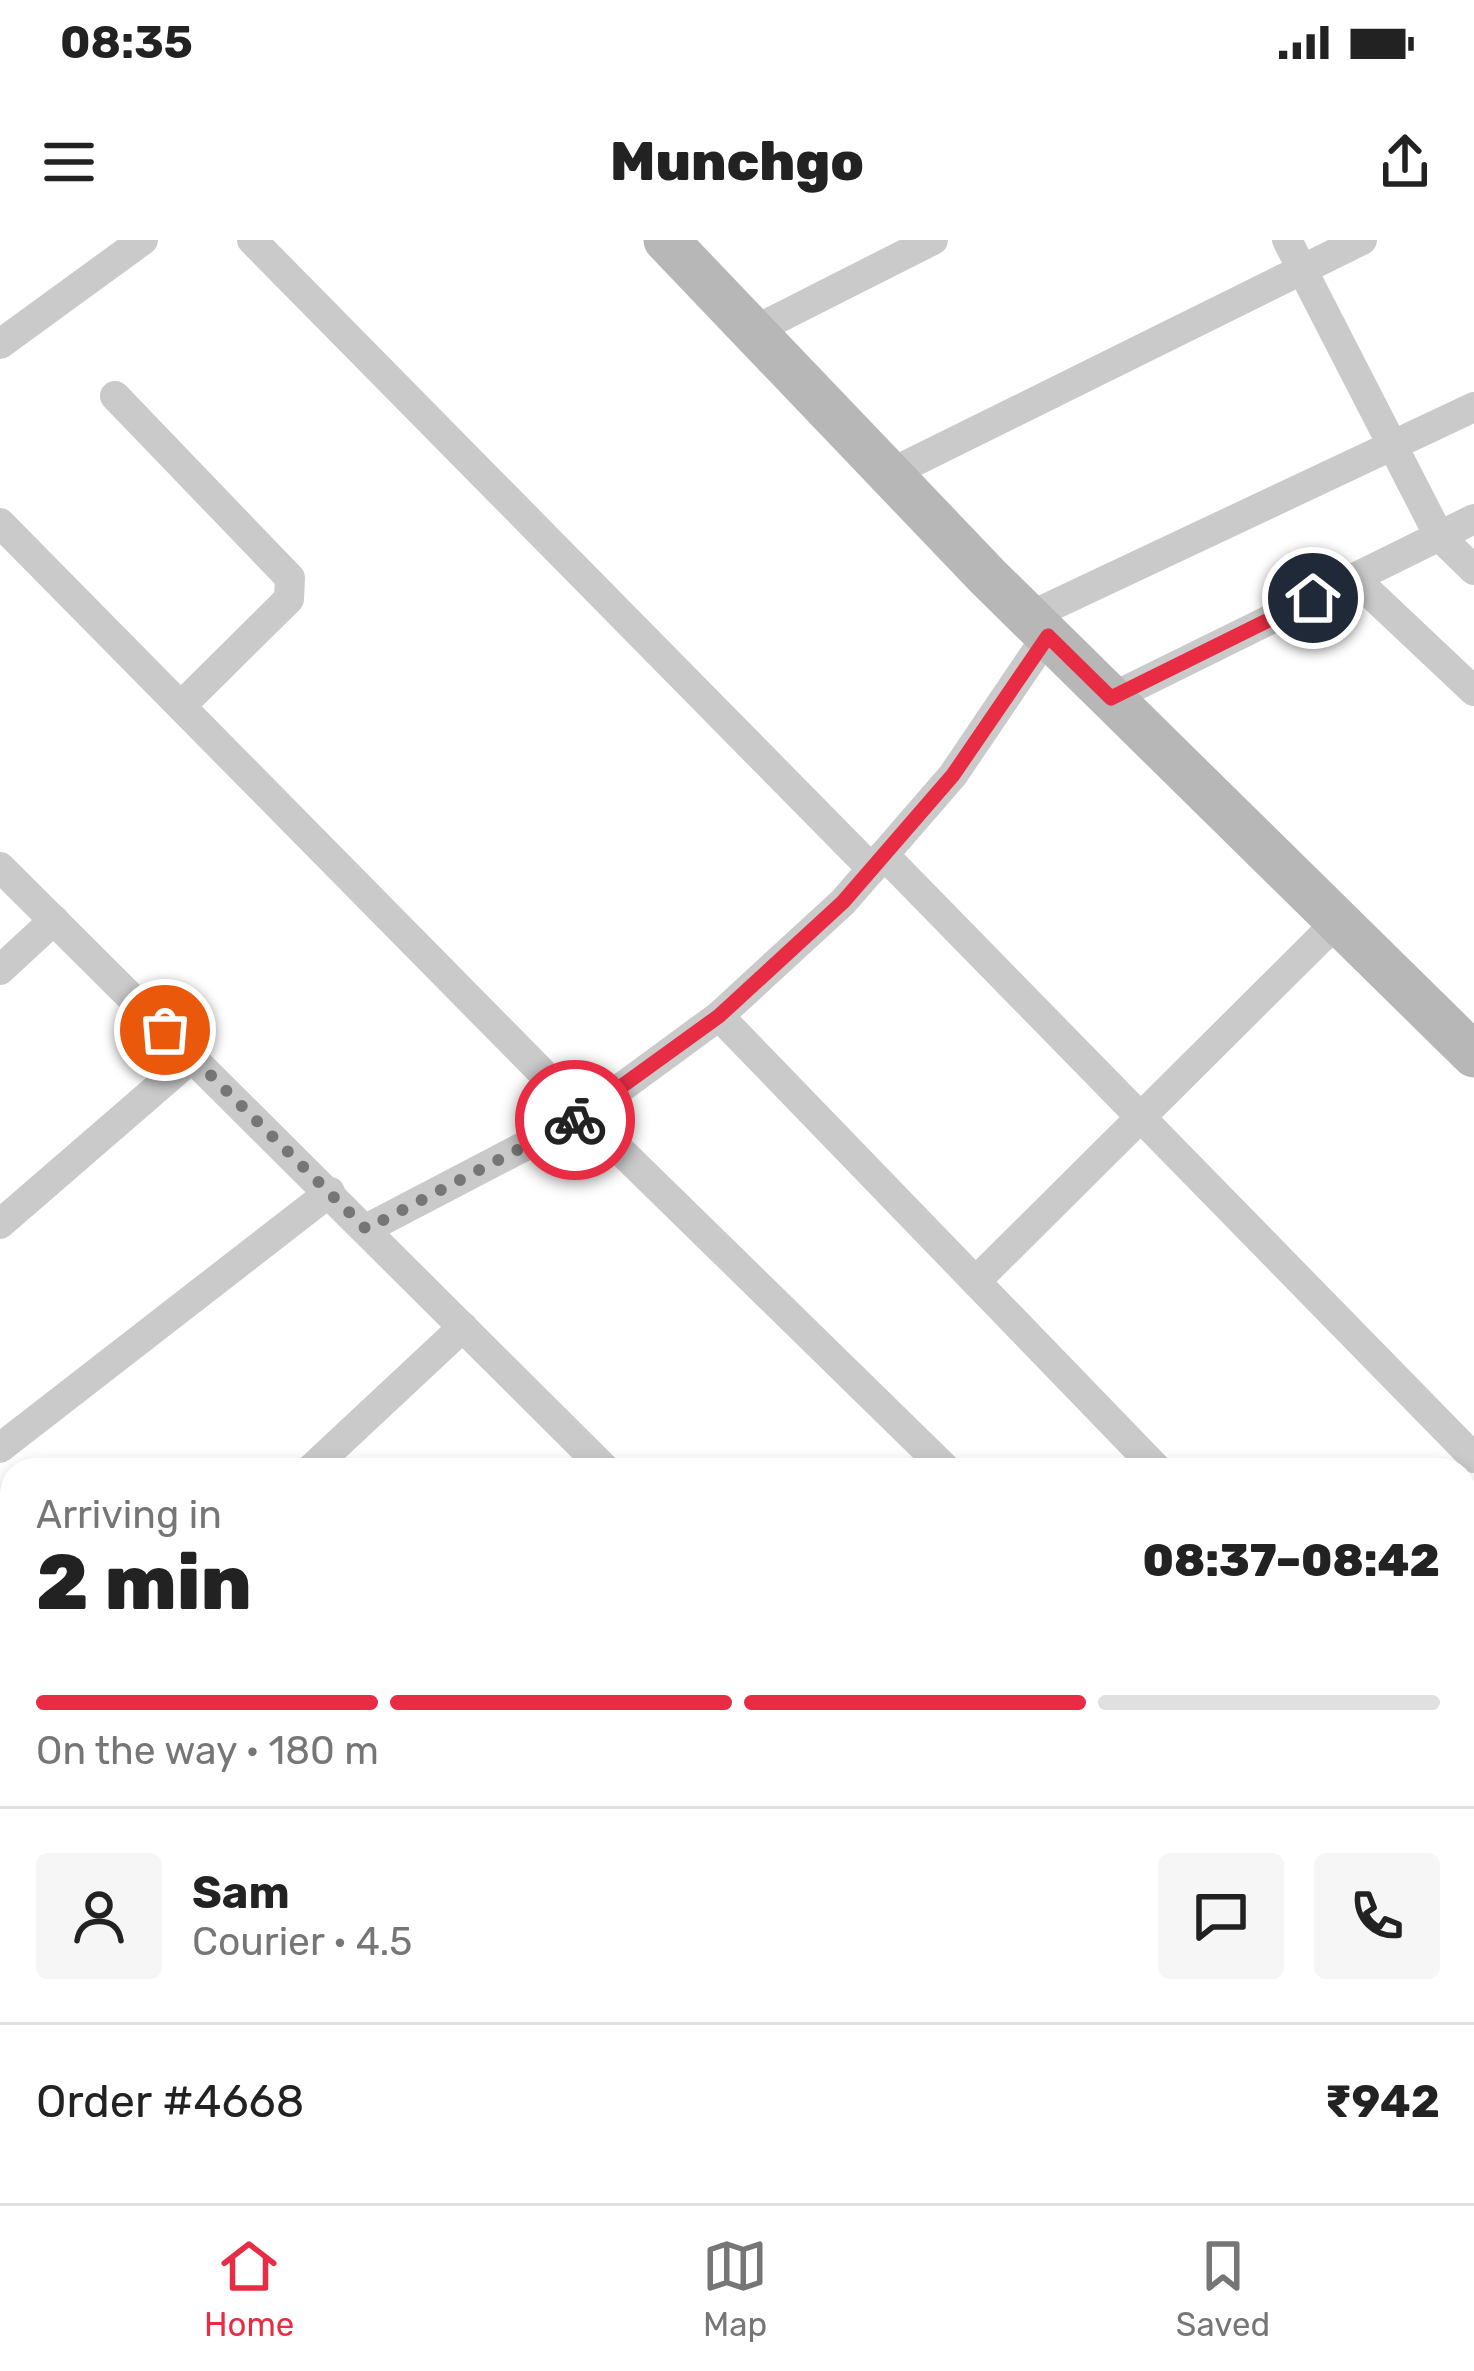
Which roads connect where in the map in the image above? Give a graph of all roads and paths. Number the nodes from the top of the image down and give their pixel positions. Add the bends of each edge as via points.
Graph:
1 (143, 240) edge
2 (252, 240) edge
3 (666, 240) edge
4 (933, 240) edge
5 (1287, 240) edge
6 (1362, 240) edge
7 (1302, 270) junction
8 (753, 331) junction
9 (0, 344) edge
10 (115, 396) dead end
11 (1474, 407) edge
12 (1393, 446) junction
13 (889, 474) junction
14 (1474, 519) edge
15 (0, 523) edge
16 (1439, 536) junction
17 (1474, 570) edge
18 (1354, 578) junction
19 (1038, 626) junction
20 (1474, 691) edge
21 (1111, 698) junction
22 (181, 706) junction
23 (878, 862) junction
24 (0, 867) edge
25 (54, 920) junction
26 (1339, 920) junction
27 (0, 970) edge
28 (719, 1016) junction
29 (1474, 1054) edge
30 (193, 1057) junction
31 (584, 1115) junction
32 (1141, 1117) junction
33 (330, 1192) junction
34 (0, 1223) edge
35 (366, 1229) junction
36 (976, 1281) junction
37 (463, 1327) junction
38 (0, 1449) edge
39 (323, 1458) edge
40 (589, 1458) edge
41 (935, 1458) edge
42 (1147, 1458) edge
43 (1473, 1458) edge

1 - 9 street
2 - 23 street
3 - 8 street
4 - 8 street
5 - 7 street
6 - 7 street
7 - 12 street
7 - 13 street
8 - 13 street
10 - 22 street via 290,578 290,599
11 - 12 street
12 - 16 street
12 - 19 street
13 - 19 street
14 - 16 street
15 - 22 street
16 - 17 street
16 - 18 street
18 - 20 street
18 - 21 street
19 - 21 street
19 - 23 street via 953,775
21 - 26 street
22 - 31 street
23 - 28 street
23 - 32 street
24 - 25 street
25 - 27 street
25 - 30 street
26 - 29 street
26 - 32 street
28 - 31 street
28 - 36 street
30 - 33 street
30 - 34 street
31 - 35 street
31 - 41 street
32 - 36 street
32 - 43 street
33 - 35 street
33 - 38 street
35 - 37 street
36 - 42 street
37 - 39 street
37 - 40 street

